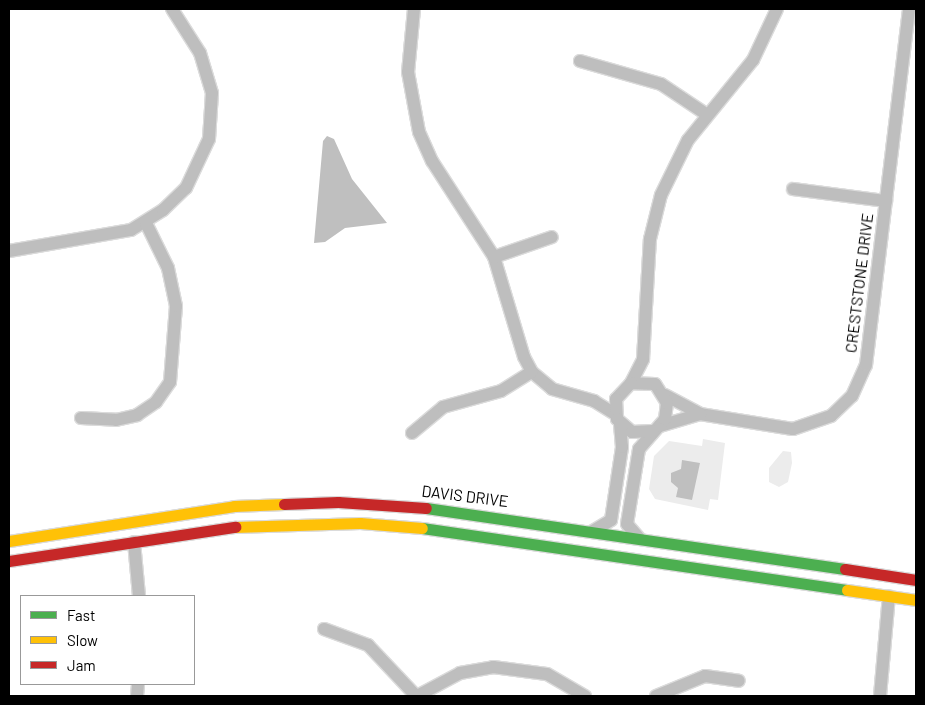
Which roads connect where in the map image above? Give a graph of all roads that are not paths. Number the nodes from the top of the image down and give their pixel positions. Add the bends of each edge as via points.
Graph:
1 (172, 9) edge
2 (414, 9) edge
3 (777, 9) edge
4 (910, 9) edge
5 (580, 61) dead end
6 (706, 114) junction
7 (793, 189) dead end
8 (886, 201) junction
9 (146, 223) junction
10 (552, 237) dead end
11 (9, 251) edge
12 (494, 257) junction
13 (643, 359) junction
14 (532, 372) junction
15 (631, 382) junction
16 (655, 384) junction
17 (620, 391) junction
18 (665, 395) junction
19 (594, 401) junction
20 (700, 414) junction
21 (81, 418) dead end
22 (618, 419) junction
23 (657, 428) junction
24 (412, 433) dead end
25 (593, 531) junction
26 (639, 538) junction
27 (9, 541) edge
28 (134, 542) junction
29 (9, 561) edge
30 (916, 580) edge
31 (139, 595) edge
32 (890, 596) junction
33 (916, 600) edge
34 (324, 628) dead end
35 (739, 681) dead end
36 (417, 696) edge
37 (585, 696) edge
38 (656, 696) edge
39 (880, 696) edge

1 - 9 street via 206,66 211,125 204,155 186,188
2 - 12 street via 408,72 419,132 432,161
3 - 6 street via 753,60
4 - 8 street, CRESTSTONE DRIVE
5 - 6 street via 661,84
6 - 13 street via 676,160 655,214
7 - 8 street
8 - 20 street, CRESTSTONE DRIVE via 866,365 852,396 831,416 793,429
9 - 11 street via 108,237
9 - 21 street via 168,268 175,299 170,382 156,402 137,415 116,420
10 - 12 street
12 - 14 street
13 - 15 street
13 - 16 street
14 - 19 street via 552,388
14 - 24 street via 501,391 443,407
15 - 16 street
15 - 17 street
16 - 18 street
17 - 19 street
17 - 22 street
18 - 20 street, CRESTSTONE DRIVE
18 - 23 street via 668,411
19 - 22 street
20 - 23 street, CRESTSTONE DRIVE
22 - 23 street via 639,434
22 - 25 street via 622,447 610,520
23 - 26 street via 639,449 627,524
25 - 26 main road, DAVIS DRIVE
25 - 27 main road, DAVIS DRIVE via 455,510 338,502 234,506
26 - 30 main road, DAVIS DRIVE
28 - 29 main road
28 - 31 street
28 - 32 main road via 299,523 424,527
32 - 33 main road
32 - 39 street
34 - 36 street via 368,645
35 - 38 street via 705,676
36 - 37 street via 460,673 493,667 547,674

